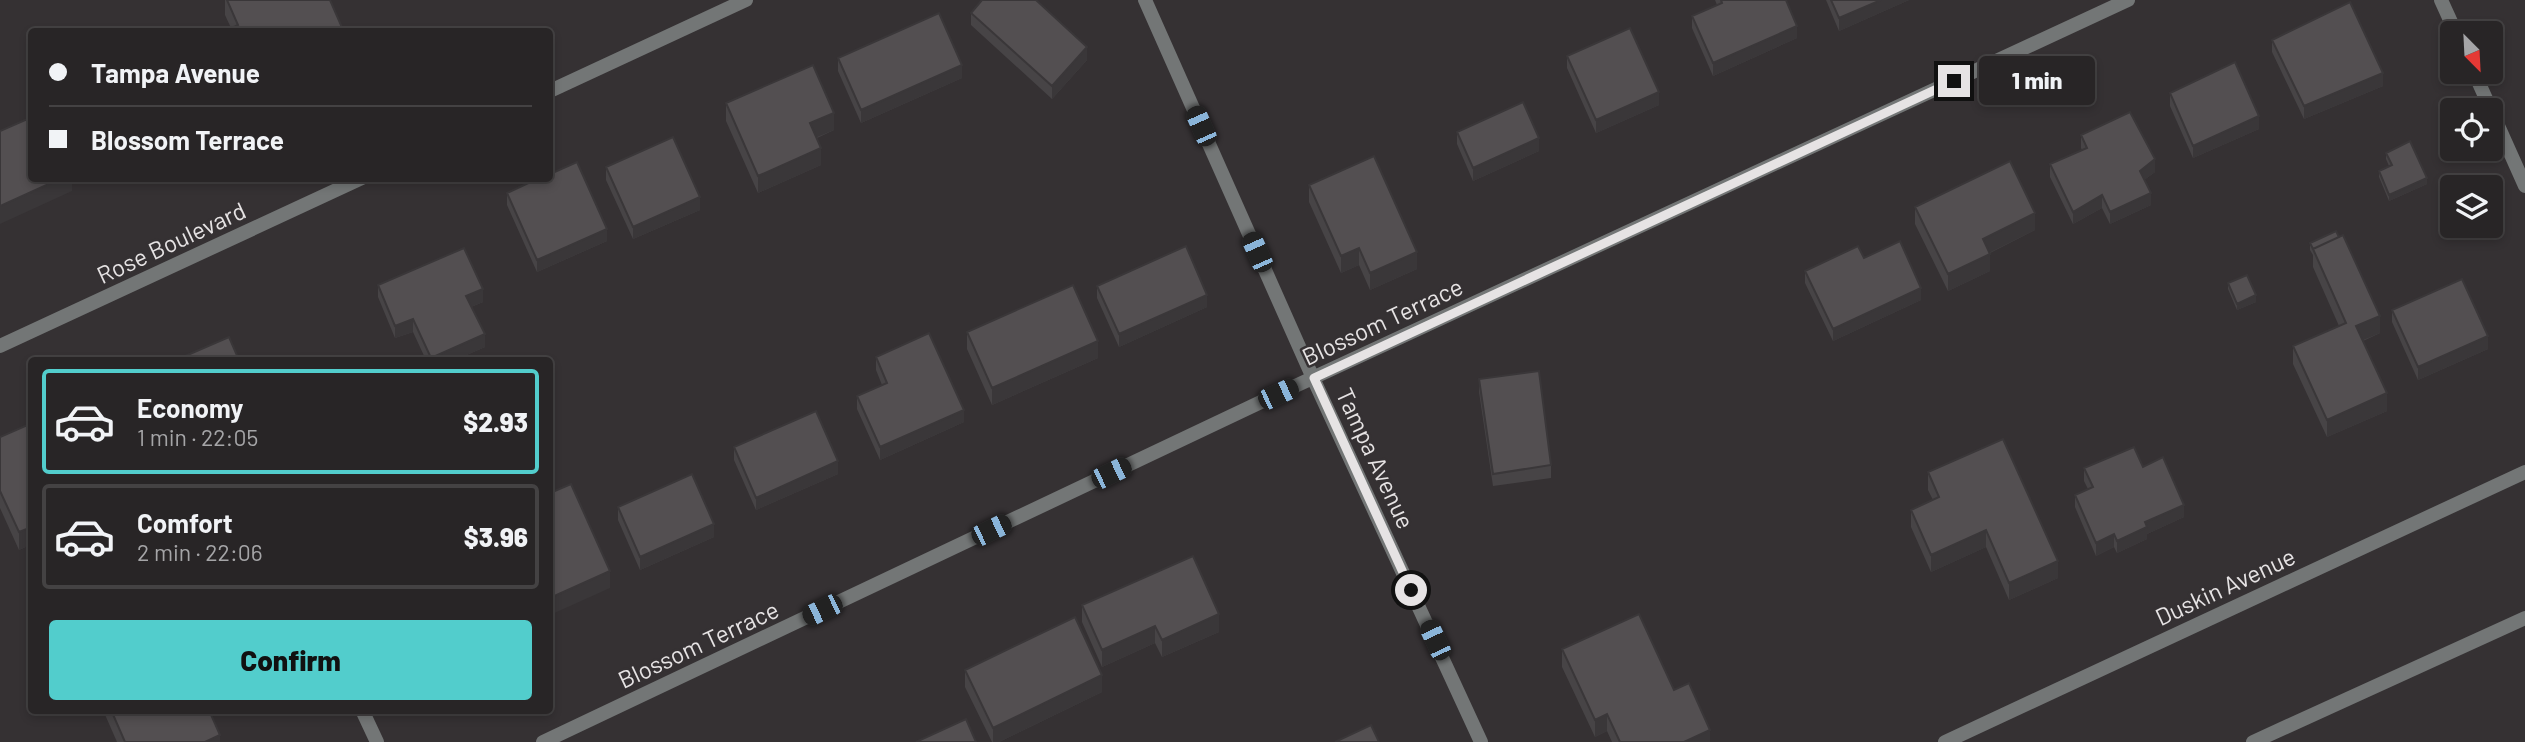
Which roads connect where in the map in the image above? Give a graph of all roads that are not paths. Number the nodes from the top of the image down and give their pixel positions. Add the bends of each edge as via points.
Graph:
1 (746, 0) edge
2 (1145, 0) edge
3 (2128, 0) edge
4 (2441, 0) edge
5 (2451, 21) edge
6 (2479, 84) edge
7 (553, 90) edge
8 (353, 182) edge
9 (2525, 186) edge
10 (0, 346) edge
11 (1314, 378) junction
12 (2525, 472) edge
13 (2525, 618) edge
14 (364, 714) edge
15 (377, 742) edge
16 (543, 742) edge
17 (1481, 742) edge
18 (1945, 742) edge
19 (2253, 742) edge

1 - 7 street
2 - 11 street, Tampa Avenue
3 - 11 street, Blossom Terrace
4 - 5 street
6 - 9 street
8 - 10 street, Rose Boulevard
11 - 16 street, Blossom Terrace
11 - 17 street, Tampa Avenue
12 - 18 street, Duskin Avenue
13 - 19 street
14 - 15 street

